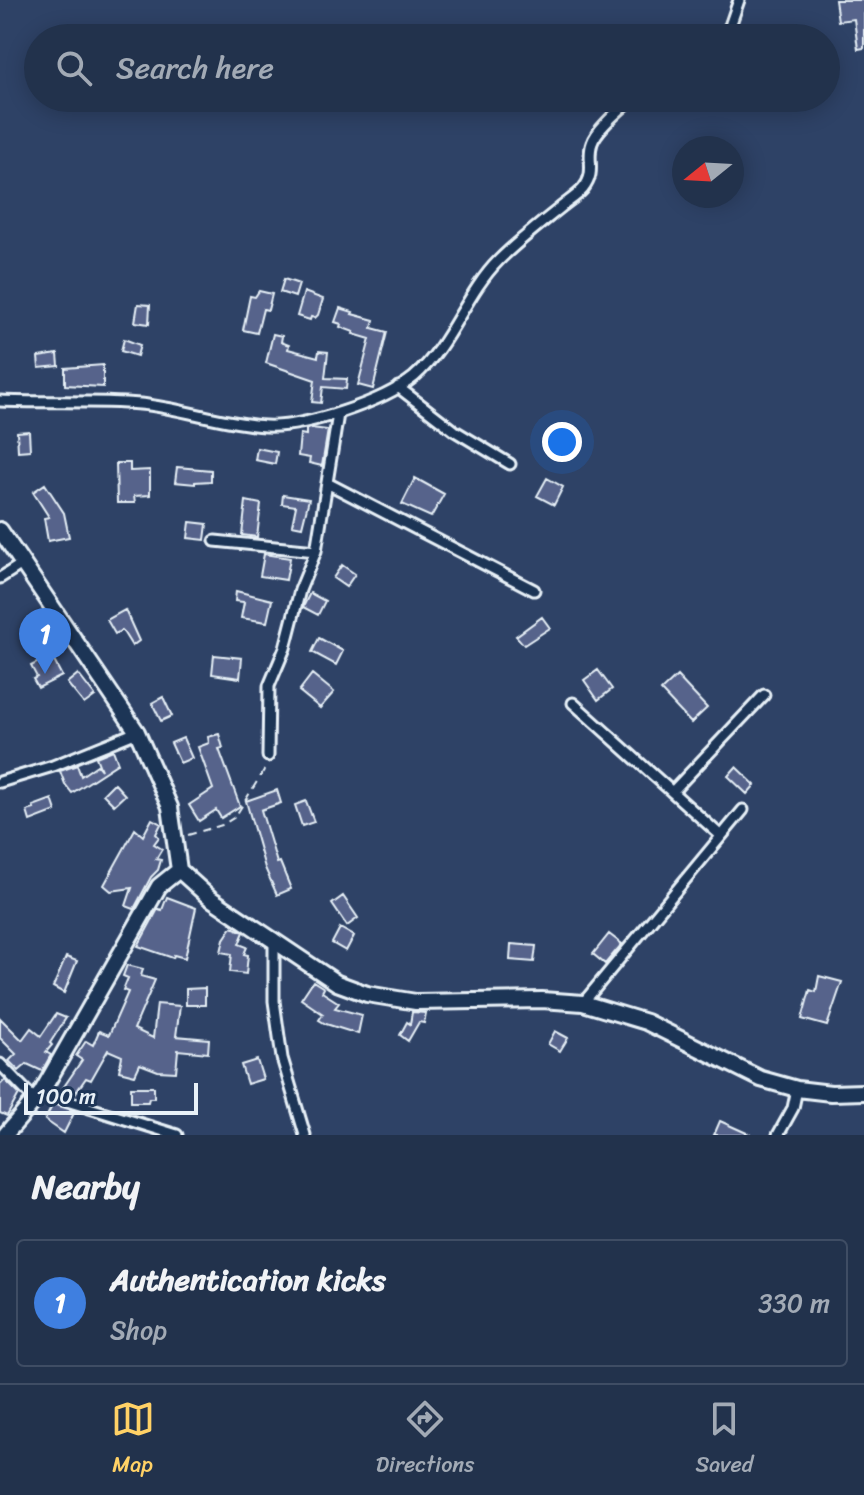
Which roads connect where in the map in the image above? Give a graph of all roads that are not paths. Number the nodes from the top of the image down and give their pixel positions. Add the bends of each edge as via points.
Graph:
1 (739, 0) edge
2 (731, 24) edge
3 (617, 112) edge
4 (398, 387) junction
5 (0, 401) edge
6 (338, 414) junction
7 (510, 464) dead end
8 (327, 483) junction
9 (0, 530) edge
10 (215, 541) dead end
11 (316, 551) junction
12 (22, 564) junction
13 (0, 578) edge
14 (534, 590) dead end
15 (764, 695) dead end
16 (573, 703) dead end
17 (137, 732) junction
18 (268, 756) road end
19 (0, 782) edge
20 (672, 792) junction
21 (743, 810) dead end
22 (720, 835) junction
23 (179, 870) junction
24 (274, 938) junction
25 (583, 1003) junction
26 (0, 1064) edge
27 (797, 1089) junction
28 (864, 1092) edge
29 (38, 1096) junction
30 (140, 1130) edge
31 (5, 1135) edge
32 (177, 1135) edge
33 (305, 1135) edge
34 (778, 1135) edge

1 - 2 street
3 - 4 street via 592,143 592,172 583,189 498,261 445,342
4 - 6 street
4 - 7 street
5 - 6 street via 100,400 265,426
6 - 8 street
8 - 11 street
8 - 14 street
9 - 12 street
10 - 11 street
11 - 18 street via 269,686
12 - 13 street
12 - 17 street
15 - 20 street
16 - 20 street
17 - 19 street
17 - 23 street via 170,807
20 - 22 street
21 - 22 street
22 - 25 street
23 - 24 street via 210,898
23 - 29 street via 159,886
24 - 25 street via 337,983 367,994 416,1002
24 - 33 street via 274,1001 282,1058
25 - 27 street via 646,1022 746,1072
26 - 29 street
27 - 28 street
27 - 34 street
29 - 30 street
29 - 31 street
30 - 32 street

